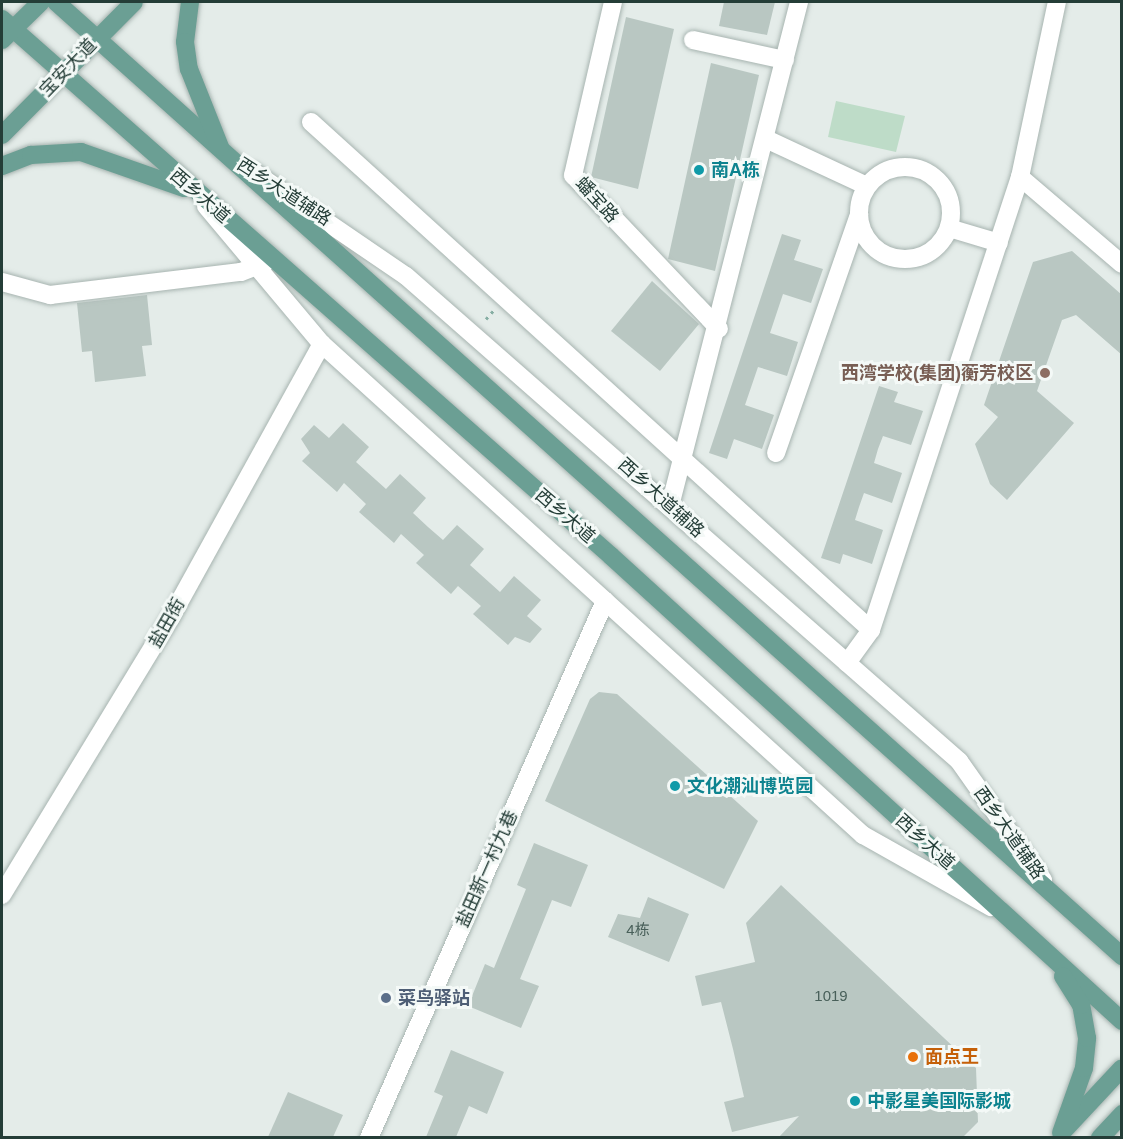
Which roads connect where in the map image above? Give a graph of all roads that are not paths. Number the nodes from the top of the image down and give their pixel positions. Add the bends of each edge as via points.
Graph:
1 (41, 2) edge
2 (56, 2) edge
3 (134, 2) edge
4 (189, 2) edge
5 (613, 2) edge
6 (799, 2) edge
7 (1057, 2) edge
8 (5, 30) edge
9 (95, 40) junction
10 (693, 40) dead end
11 (785, 60) junction
12 (63, 74) junction
13 (311, 122) dead end
14 (2, 135) edge
15 (766, 139) junction
16 (221, 152) junction
17 (2, 166) edge
18 (1020, 177) junction
19 (867, 186) junction
20 (196, 193) junction
21 (858, 214) junction
22 (949, 228) junction
23 (999, 243) junction
24 (264, 263) junction
25 (1122, 264) edge
26 (3, 283) edge
27 (718, 329) junction
28 (322, 344) junction
29 (776, 453) dead end
30 (684, 460) junction
31 (670, 506) junction
32 (605, 601) junction
33 (871, 630) junction
34 (847, 663) junction
35 (1052, 894) junction
36 (2, 895) edge
37 (1006, 916) junction
38 (1077, 916) junction
39 (1122, 939) edge
40 (1122, 956) edge
41 (1052, 957) junction
42 (1122, 1021) edge
43 (1122, 1068) edge
44 (1122, 1114) edge
45 (1122, 1129) edge
46 (1059, 1135) edge
47 (369, 1137) edge
48 (1100, 1137) edge
49 (1106, 1137) edge

1 - 8 main road
2 - 9 main road
3 - 9 main road, 宝安大道
4 - 16 main road via 185,42 189,69
5 - 27 street, 蟠宝路 via 573,175
6 - 11 street
7 - 18 street
8 - 12 main road, 西乡大道
9 - 12 main road, 宝安大道
9 - 16 main road
10 - 11 street
11 - 15 street
12 - 14 main road, 宝安大道
12 - 20 main road, 西乡大道
13 - 30 street
15 - 19 street
15 - 27 street
16 - 31 street, 西乡大道辅路 via 406,276
16 - 35 main road
17 - 20 main road via 31,155 81,152
18 - 23 street
18 - 25 street
19 - 21 street
19 - 22 street via 886,170 912,167 927,172 947,193
20 - 24 main road, 西乡大道
21 - 22 street via 868,242 899,259 929,253
21 - 29 street
22 - 23 street
23 - 33 street
24 - 26 street via 50,295
24 - 28 street
24 - 37 main road, 西乡大道 via 602,548
27 - 30 street
28 - 32 street
28 - 36 street, 盐田街 via 171,617
30 - 31 street
30 - 33 street
31 - 34 street, 西乡大道辅路
32 - 37 street via 863,835
32 - 47 street, 盐田新一村九巷
33 - 34 street
34 - 35 street, 西乡大道辅路 via 959,761
35 - 38 main road
37 - 41 main road, 西乡大道
38 - 39 main road
38 - 40 main road
41 - 42 main road, 西乡大道
41 - 46 main road via 1081,1005 1087,1038 1084,1068
43 - 46 main road
44 - 48 main road
45 - 49 main road

